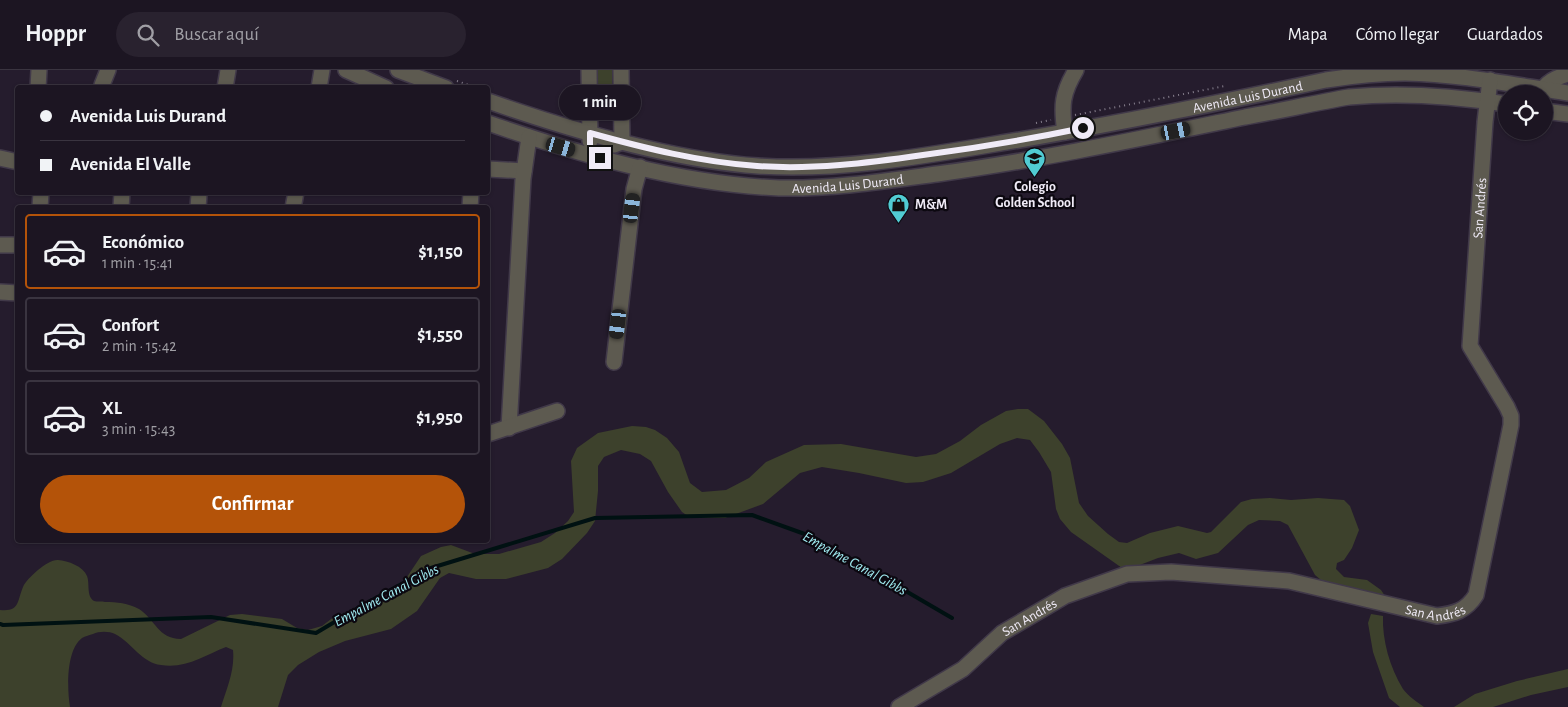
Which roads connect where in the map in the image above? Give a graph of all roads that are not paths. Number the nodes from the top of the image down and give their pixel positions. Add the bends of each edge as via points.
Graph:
1 (39, 70) edge
2 (108, 70) edge
3 (228, 70) edge
4 (322, 70) edge
5 (346, 70) edge
6 (398, 70) edge
7 (589, 70) edge
8 (621, 70) edge
9 (1076, 70) edge
10 (1568, 74) edge
11 (1490, 80) junction
12 (38, 85) edge
13 (102, 85) dead end
14 (226, 85) edge
15 (319, 85) edge
16 (379, 85) edge
17 (438, 85) edge
18 (1508, 85) edge
19 (1553, 93) edge
20 (1568, 93) edge
21 (1553, 96) edge
22 (1487, 101) junction
23 (490, 102) edge
24 (1498, 103) edge
25 (490, 124) edge
26 (1064, 124) junction
27 (590, 133) junction
28 (529, 137) junction
29 (622, 142) junction
30 (590, 155) junction
31 (0, 158) edge
32 (15, 161) edge
33 (640, 167) junction
34 (490, 169) edge
35 (524, 171) junction
36 (0, 245) edge
37 (15, 245) edge
38 (0, 292) edge
39 (15, 293) edge
40 (614, 362) dead end
41 (557, 411) dead end
42 (509, 428) junction
43 (490, 433) edge
44 (900, 707) edge

1 - 12 street
2 - 13 street
3 - 14 street
4 - 15 street
5 - 16 street
6 - 17 street
7 - 27 street
8 - 29 street
9 - 26 street via 1064,96
10 - 19 street
11 - 18 street, Avenida Luis Durand
11 - 22 street, San Andrés
11 - 26 street, Avenida Luis Durand via 1406,73 1346,77
20 - 21 street, Avenida Luis Durand
22 - 24 street, Avenida Luis Durand
22 - 33 street, Avenida Luis Durand via 1415,94 1349,97 1023,161 838,186 747,186
22 - 44 street, San Andrés via 1470,346 1507,407 1511,425 1476,595 1471,604 1450,615 1437,616 1289,581 1171,572 1127,574 1065,596 1010,628 963,669
23 - 27 street, Avenida Luis Durand
25 - 28 street, Avenida Luis Durand
26 - 29 street, Avenida Luis Durand via 913,157 805,167 732,164
27 - 29 street, Avenida Luis Durand
27 - 30 street
28 - 30 street, Avenida Luis Durand
28 - 35 street
29 - 30 street
30 - 33 street, Avenida Luis Durand
31 - 32 street
33 - 40 street via 634,189
34 - 35 street
35 - 42 street
36 - 37 street
38 - 39 street
41 - 42 street
42 - 43 street

